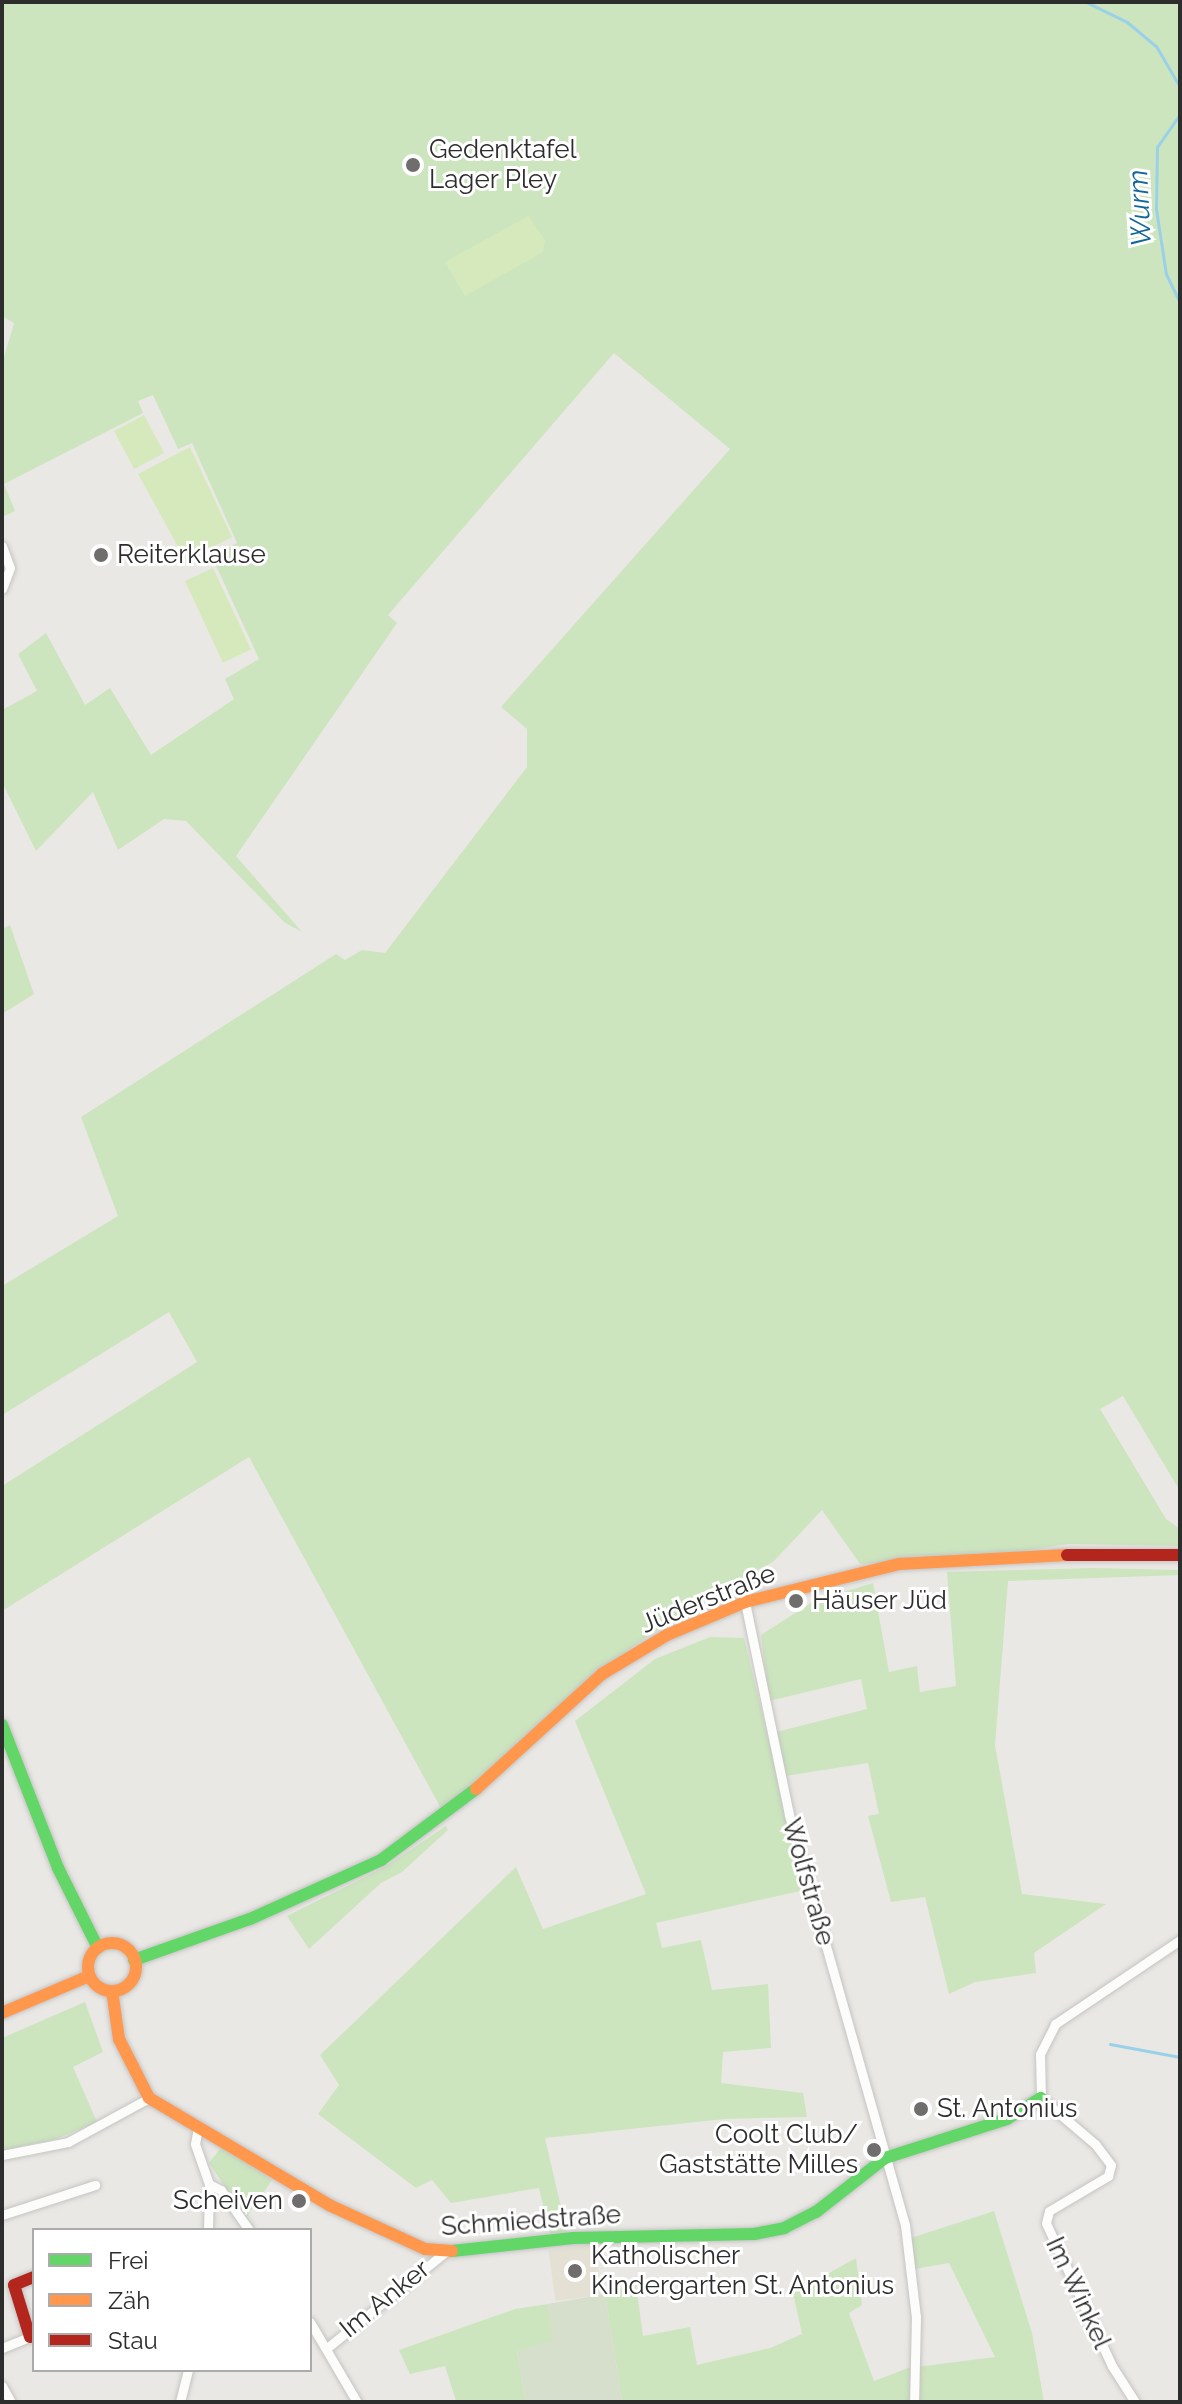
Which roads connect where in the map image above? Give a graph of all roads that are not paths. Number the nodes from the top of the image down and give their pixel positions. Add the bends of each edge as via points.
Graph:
1 (2, 546) edge
2 (2, 589) edge
3 (1180, 1555) edge
4 (745, 1602) junction
5 (2, 1725) edge
6 (1180, 1940) edge
7 (98, 1948) junction
8 (134, 1960) junction
9 (89, 1976) junction
10 (112, 1991) junction
11 (2, 2013) edge
12 (149, 2098) junction
13 (1041, 2098) junction
14 (198, 2127) junction
15 (2, 2155) edge
16 (885, 2158) junction
17 (209, 2184) junction
18 (95, 2185) dead end
19 (2, 2215) edge
20 (208, 2228) edge
21 (248, 2228) edge
22 (445, 2252) junction
23 (32, 2278) edge
24 (312, 2325) edge
25 (32, 2336) edge
26 (2, 2348) edge
27 (327, 2348) junction
28 (188, 2372) edge
29 (2, 2386) edge
30 (11, 2402) edge
31 (180, 2402) edge
32 (357, 2402) edge
33 (914, 2402) edge
34 (1135, 2402) edge

1 - 2 street via 10,568
3 - 4 street, Jüderstraße via 951,1558 864,1571
4 - 8 street, Jüderstraße via 667,1635 602,1674 445,1817 381,1860 318,1890
4 - 16 street, Wolfstraße via 789,1815
5 - 7 street via 82,1923
6 - 13 street via 1055,2024 1040,2054
7 - 8 street via 119,1945
7 - 9 street via 89,1961
8 - 10 street via 131,1981
9 - 10 street via 98,1987
9 - 11 street
10 - 12 street via 119,2039
12 - 14 street, Schmiedstraße
12 - 15 street via 68,2142
13 - 16 street via 1007,2119
13 - 34 street, Im Winkel via 1095,2144 1111,2165 1108,2176 1049,2211 1046,2223 1112,2366
14 - 17 street via 195,2144
14 - 22 street, Schmiedstraße via 329,2205 425,2249
16 - 22 street, Schmiedstraße via 816,2212 784,2228 754,2234 573,2238
16 - 33 street, Wolfstraße via 905,2225 916,2317
17 - 20 street
17 - 21 street via 221,2190
18 - 19 street
22 - 27 street, Im Anker
23 - 25 street via 14,2285
24 - 27 street
25 - 26 street
27 - 32 street
28 - 31 street
29 - 30 street

